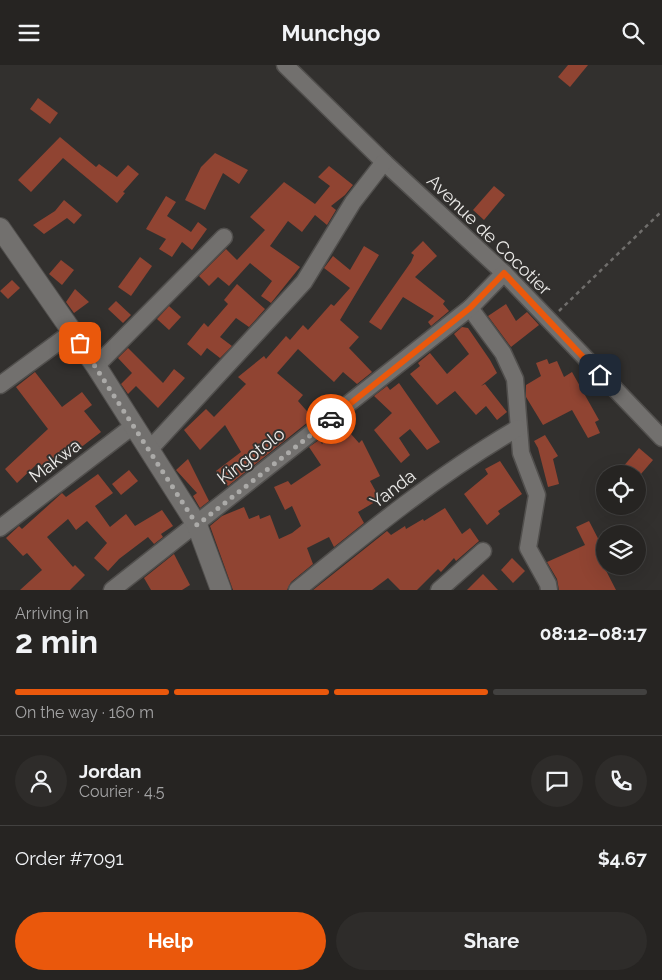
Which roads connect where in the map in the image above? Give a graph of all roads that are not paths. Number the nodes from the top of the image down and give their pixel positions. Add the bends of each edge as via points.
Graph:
1 (286, 65) edge
2 (384, 162) junction
3 (224, 237) dead end
4 (3, 240) edge
5 (504, 273) junction
6 (470, 308) junction
7 (72, 332) junction
8 (96, 367) junction
9 (0, 385) edge
10 (133, 426) junction
11 (518, 428) junction
12 (662, 438) edge
13 (149, 450) junction
14 (197, 525) junction
15 (0, 528) edge
16 (483, 551) dead end
17 (112, 590) edge
18 (221, 590) edge
19 (297, 590) edge
20 (439, 590) edge
21 (549, 590) edge

1 - 2 street, Avenue de Cocotier
2 - 5 street, Avenue de Cocotier
2 - 13 street via 353,202 304,282
3 - 8 street
4 - 7 street
5 - 6 street, Kingotolo
5 - 12 street, Avenue de Cocotier
6 - 11 street via 509,364 515,379
6 - 14 street, Kingotolo
7 - 8 street
7 - 9 street
8 - 10 street
10 - 13 street
10 - 15 street, Makwa
11 - 19 street, Yanda via 402,506
11 - 21 street via 521,453 537,495 528,547
13 - 14 street
14 - 17 street, Kingotolo
14 - 18 street
16 - 20 street

